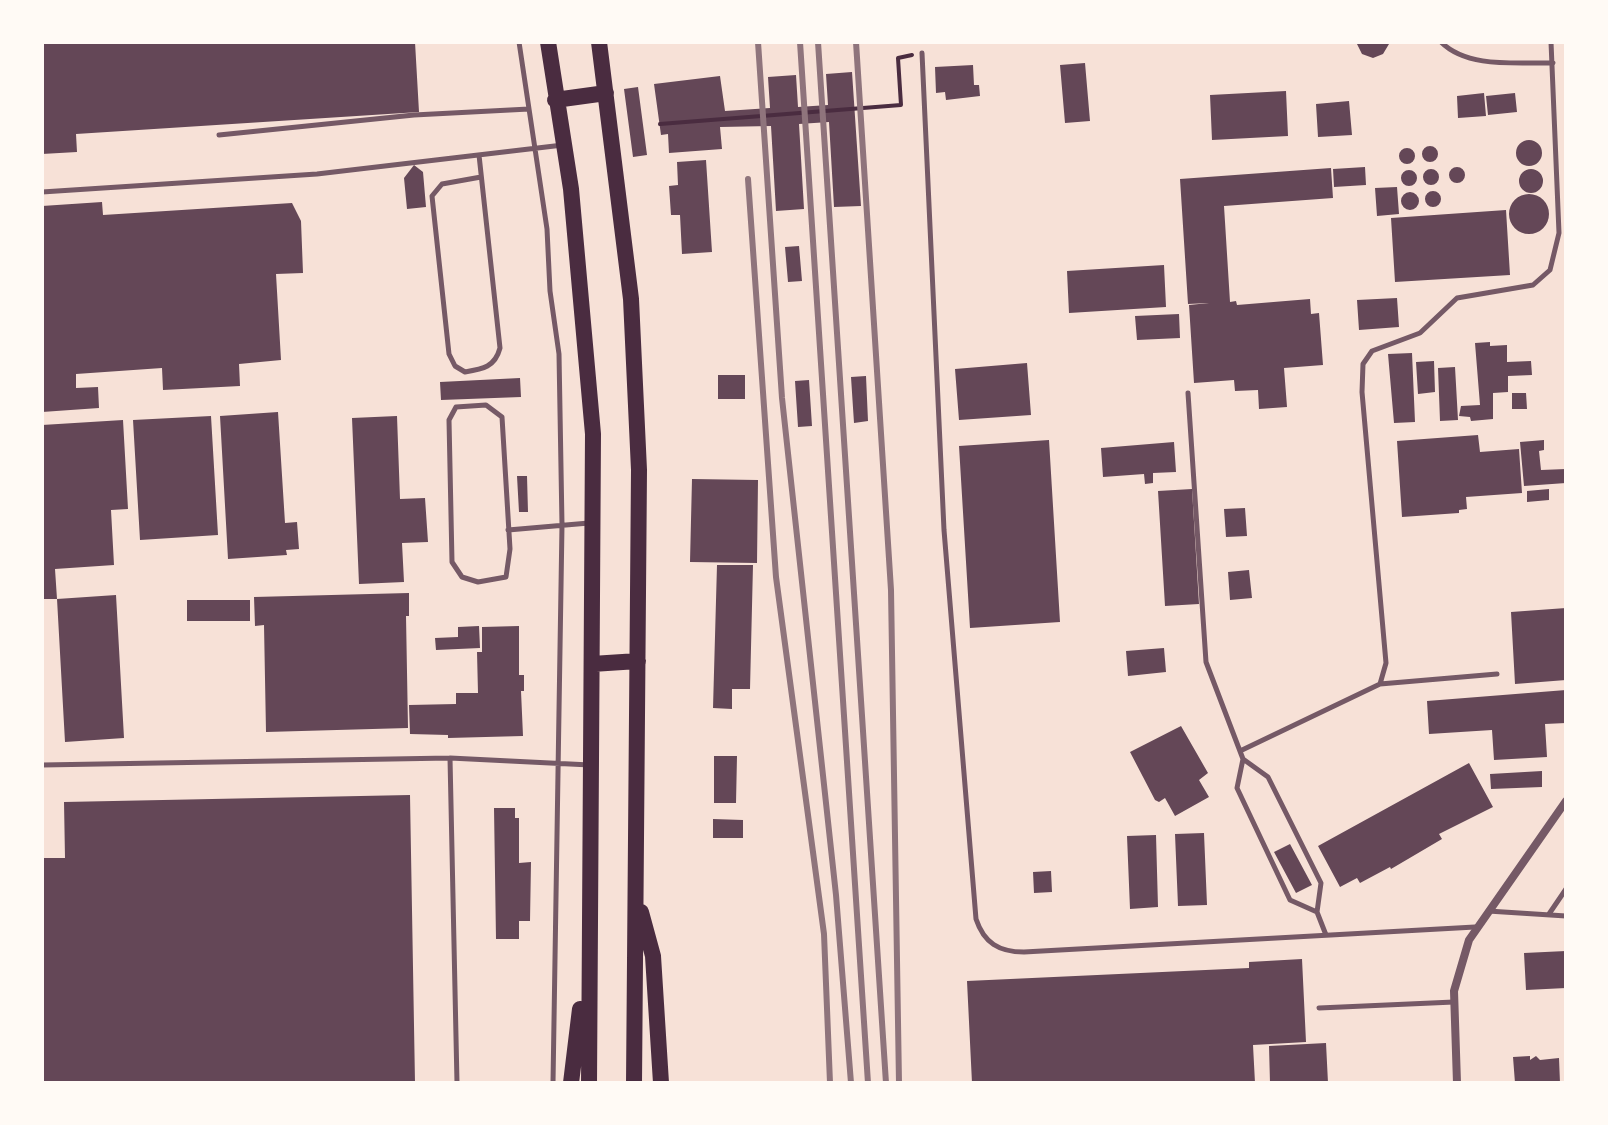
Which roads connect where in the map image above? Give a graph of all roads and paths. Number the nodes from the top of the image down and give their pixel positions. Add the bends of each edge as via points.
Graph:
1 (519, 42) edge
2 (548, 42) edge
3 (599, 42) edge
4 (1441, 42) edge
5 (1551, 42) edge
6 (922, 53) joint
7 (1553, 63) junction
8 (606, 93) junction
9 (555, 100) junction
10 (529, 109) junction
11 (660, 124) dead end
12 (219, 135) dead end
13 (563, 145) junction
14 (535, 148) junction
15 (479, 155) junction
16 (481, 177) junction
17 (42, 192) edge
18 (1188, 393) dead end
19 (594, 523) junction
20 (562, 525) junction
21 (508, 530) junction
22 (638, 661) junction
23 (592, 664) junction
24 (1497, 674) dead end
25 (1380, 684) junction
26 (1240, 751) junction
27 (450, 758) junction
28 (1243, 759) junction
29 (560, 764) junction
30 (42, 765) edge
31 (591, 765) junction
32 (1566, 801) edge
33 (1566, 889) edge
34 (636, 900) junction
35 (1487, 911) junction
36 (1317, 912) junction
37 (1548, 915) junction
38 (1566, 916) edge
39 (1475, 927) junction
40 (1326, 935) junction
41 (589, 941) junction
42 (1454, 1002) junction
43 (1319, 1008) dead end
44 (457, 1083) edge
45 (553, 1083) edge
46 (571, 1083) edge
47 (589, 1083) edge
48 (634, 1083) edge
49 (661, 1083) edge
50 (1457, 1083) edge

1 - 10 lane
2 - 9 main road
3 - 8 main road
4 - 7 lane via 1476,60
5 - 7 lane
6 - 11 path via 898,58 901,105
6 - 40 lane via 944,530 959,748 979,928 994,945 1011,952
7 - 25 lane via 1559,233 1550,270 1533,285 1457,298 1420,333 1382,345 1363,364 1386,663
8 - 9 main road
8 - 22 main road via 636,363
9 - 13 main road
10 - 12 lane
10 - 14 lane
13 - 14 lane
13 - 19 main road via 587,336
14 - 15 lane
14 - 20 lane via 559,354
15 - 16 lane
15 - 17 lane via 317,174
16 - 16 lane via 500,348 487,368 465,372 449,354 432,196 442,184
18 - 26 lane via 1206,662
19 - 20 lane
19 - 23 main road
20 - 21 lane
20 - 29 lane
21 - 21 lane via 506,577 478,582 458,574 452,562 449,440 450,415 456,407 486,405 502,417
22 - 23 main road
22 - 34 main road
23 - 31 main road
24 - 25 lane
25 - 26 lane
26 - 28 lane
27 - 29 lane
27 - 30 lane
27 - 44 lane
28 - 36 lane via 1268,777 1321,883
28 - 36 lane via 1237,788 1290,900
29 - 31 lane
29 - 45 lane
31 - 41 main road
32 - 35 street
33 - 37 lane
34 - 48 main road
34 - 49 main road via 653,956
35 - 37 lane
35 - 39 street
36 - 40 lane
37 - 38 lane
39 - 40 lane
39 - 42 street via 1457,973
41 - 46 main road
41 - 47 main road
42 - 43 lane
42 - 50 street

